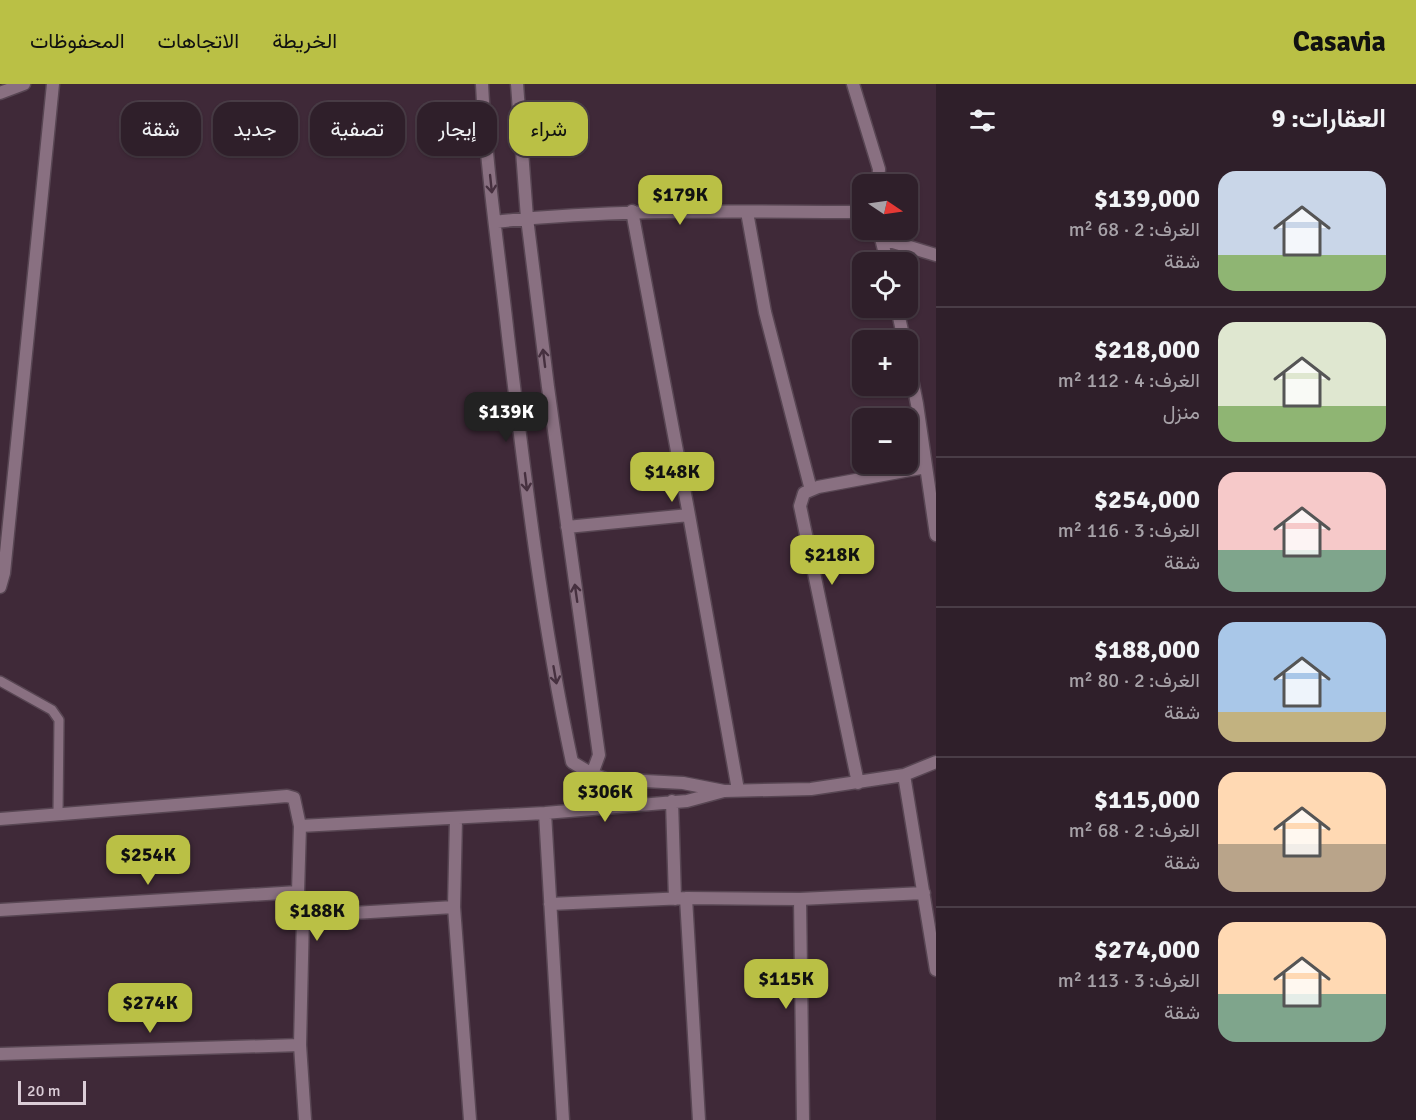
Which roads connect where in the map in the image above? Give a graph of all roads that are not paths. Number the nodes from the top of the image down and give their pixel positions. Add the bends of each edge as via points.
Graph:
1 (24, 84) edge
2 (53, 84) edge
3 (482, 84) edge
4 (517, 84) edge
5 (853, 84) edge
6 (0, 93) edge
7 (879, 174) edge
8 (632, 211) junction
9 (747, 212) junction
10 (852, 212) edge
11 (527, 218) junction
12 (495, 222) junction
13 (897, 240) edge
14 (936, 255) edge
15 (915, 396) edge
16 (926, 467) junction
17 (811, 490) junction
18 (689, 515) junction
19 (567, 527) junction
20 (936, 534) edge
21 (0, 587) edge
22 (0, 681) edge
23 (936, 762) edge
24 (592, 774) junction
25 (904, 775) junction
26 (858, 783) junction
27 (738, 790) junction
28 (724, 791) junction
29 (672, 801) junction
30 (545, 813) junction
31 (58, 814) junction
32 (0, 819) edge
33 (456, 819) junction
34 (300, 826) junction
35 (298, 892) junction
36 (924, 893) junction
37 (681, 899) junction
38 (800, 900) junction
39 (550, 904) junction
40 (454, 907) junction
41 (0, 910) edge
42 (303, 916) junction
43 (936, 970) edge
44 (300, 1045) junction
45 (0, 1054) edge
46 (305, 1120) edge
47 (470, 1120) edge
48 (563, 1120) edge
49 (699, 1120) edge
50 (803, 1120) edge

1 - 6 street
2 - 21 street
3 -> 12 street
4 - 11 street
5 - 7 street
8 - 9 street
8 - 11 street
8 - 18 street
9 - 10 street
9 - 17 street via 765,312
11 - 12 street
19 -> 11 street
12 -> 24 street via 536,559 560,706 572,762
13 - 14 street
15 - 16 street
16 - 17 street
16 - 20 street
17 - 26 street via 804,493 800,506
18 - 19 street
18 - 27 street
24 -> 19 street via 599,755
22 - 31 lane via 52,710 59,720
23 - 25 street
24 - 28 street via 606,779 683,783
25 - 26 street
25 - 36 street
26 - 27 street via 811,789
27 - 28 street
28 - 29 street
29 - 30 street
29 - 37 street
30 - 33 street
30 - 39 street
31 - 32 street
31 - 34 street via 291,796
33 - 34 street
33 - 40 street
34 - 35 street
35 - 41 street
35 - 42 street
36 - 38 street
36 - 43 street
37 - 38 street
37 - 39 street
37 - 49 street
38 - 50 street
39 - 48 street
40 - 42 street
40 - 47 street
42 - 44 street
44 - 45 street
44 - 46 street

